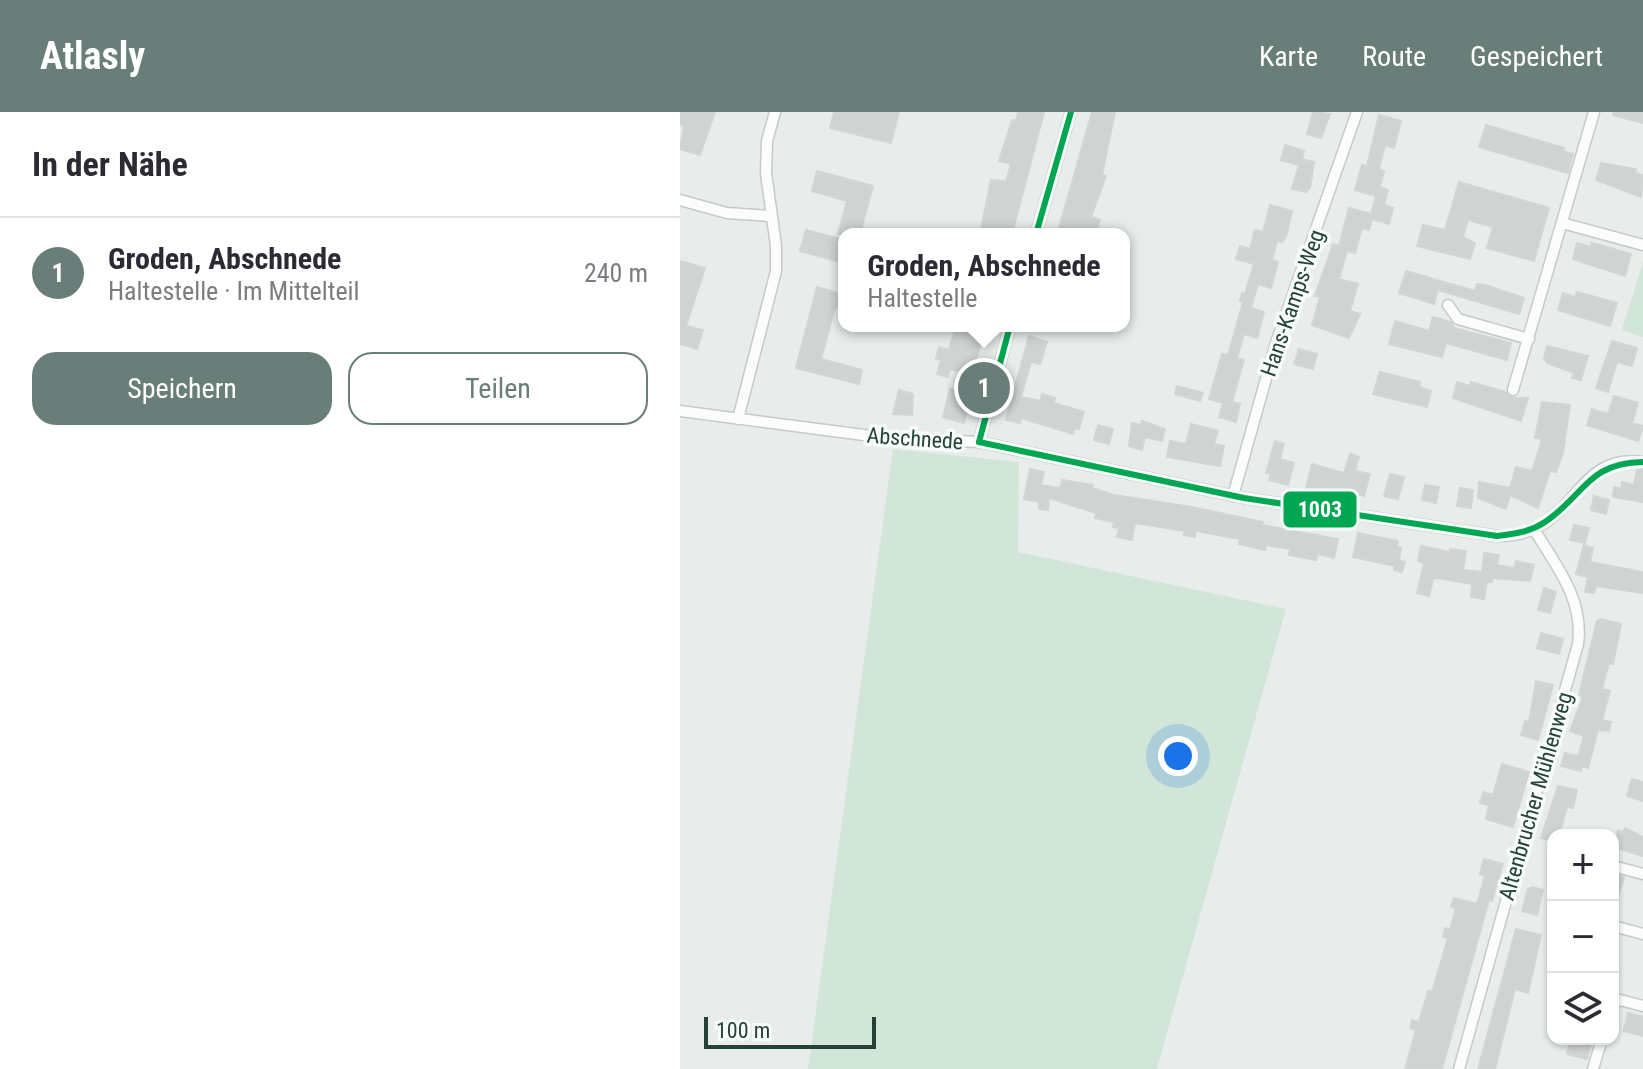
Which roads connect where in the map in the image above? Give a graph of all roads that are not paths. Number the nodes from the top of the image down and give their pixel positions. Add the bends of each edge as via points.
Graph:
1 (775, 112) edge
2 (1071, 112) edge
3 (1357, 112) edge
4 (1594, 112) edge
5 (680, 200) edge
6 (770, 216) junction
7 (1562, 223) junction
8 (1038, 228) edge
9 (1643, 245) edge
10 (1448, 305) dead end
11 (1008, 332) edge
12 (1529, 339) junction
13 (1513, 390) dead end
14 (680, 411) edge
15 (738, 419) junction
16 (979, 442) junction
17 (1643, 462) edge
18 (1233, 496) junction
19 (1535, 531) junction
20 (1619, 868) edge
21 (1643, 874) edge
22 (1619, 928) edge
23 (1643, 934) edge
24 (1619, 1001) edge
25 (1643, 1006) edge
26 (1600, 1045) edge
27 (1459, 1069) edge
28 (1593, 1069) edge

1 - 6 street via 767,141
2 - 8 street
3 - 18 street, Hans-Kamps-Weg via 1276,343
4 - 7 street
5 - 6 street via 727,213
6 - 15 street via 776,271
7 - 9 street
7 - 12 street
10 - 12 street via 1458,319
11 - 16 street
12 - 13 street
14 - 15 street, Abschnede
15 - 16 street, Abschnede via 879,437
16 - 18 street, Abschnede
17 - 19 street via 1625,460 1603,468 1551,522
18 - 19 street, Abschnede via 1497,536
19 - 27 street, Altenbrucher Mühlenweg via 1574,597 1578,644
20 - 21 street
22 - 23 street
24 - 25 street
26 - 28 street

